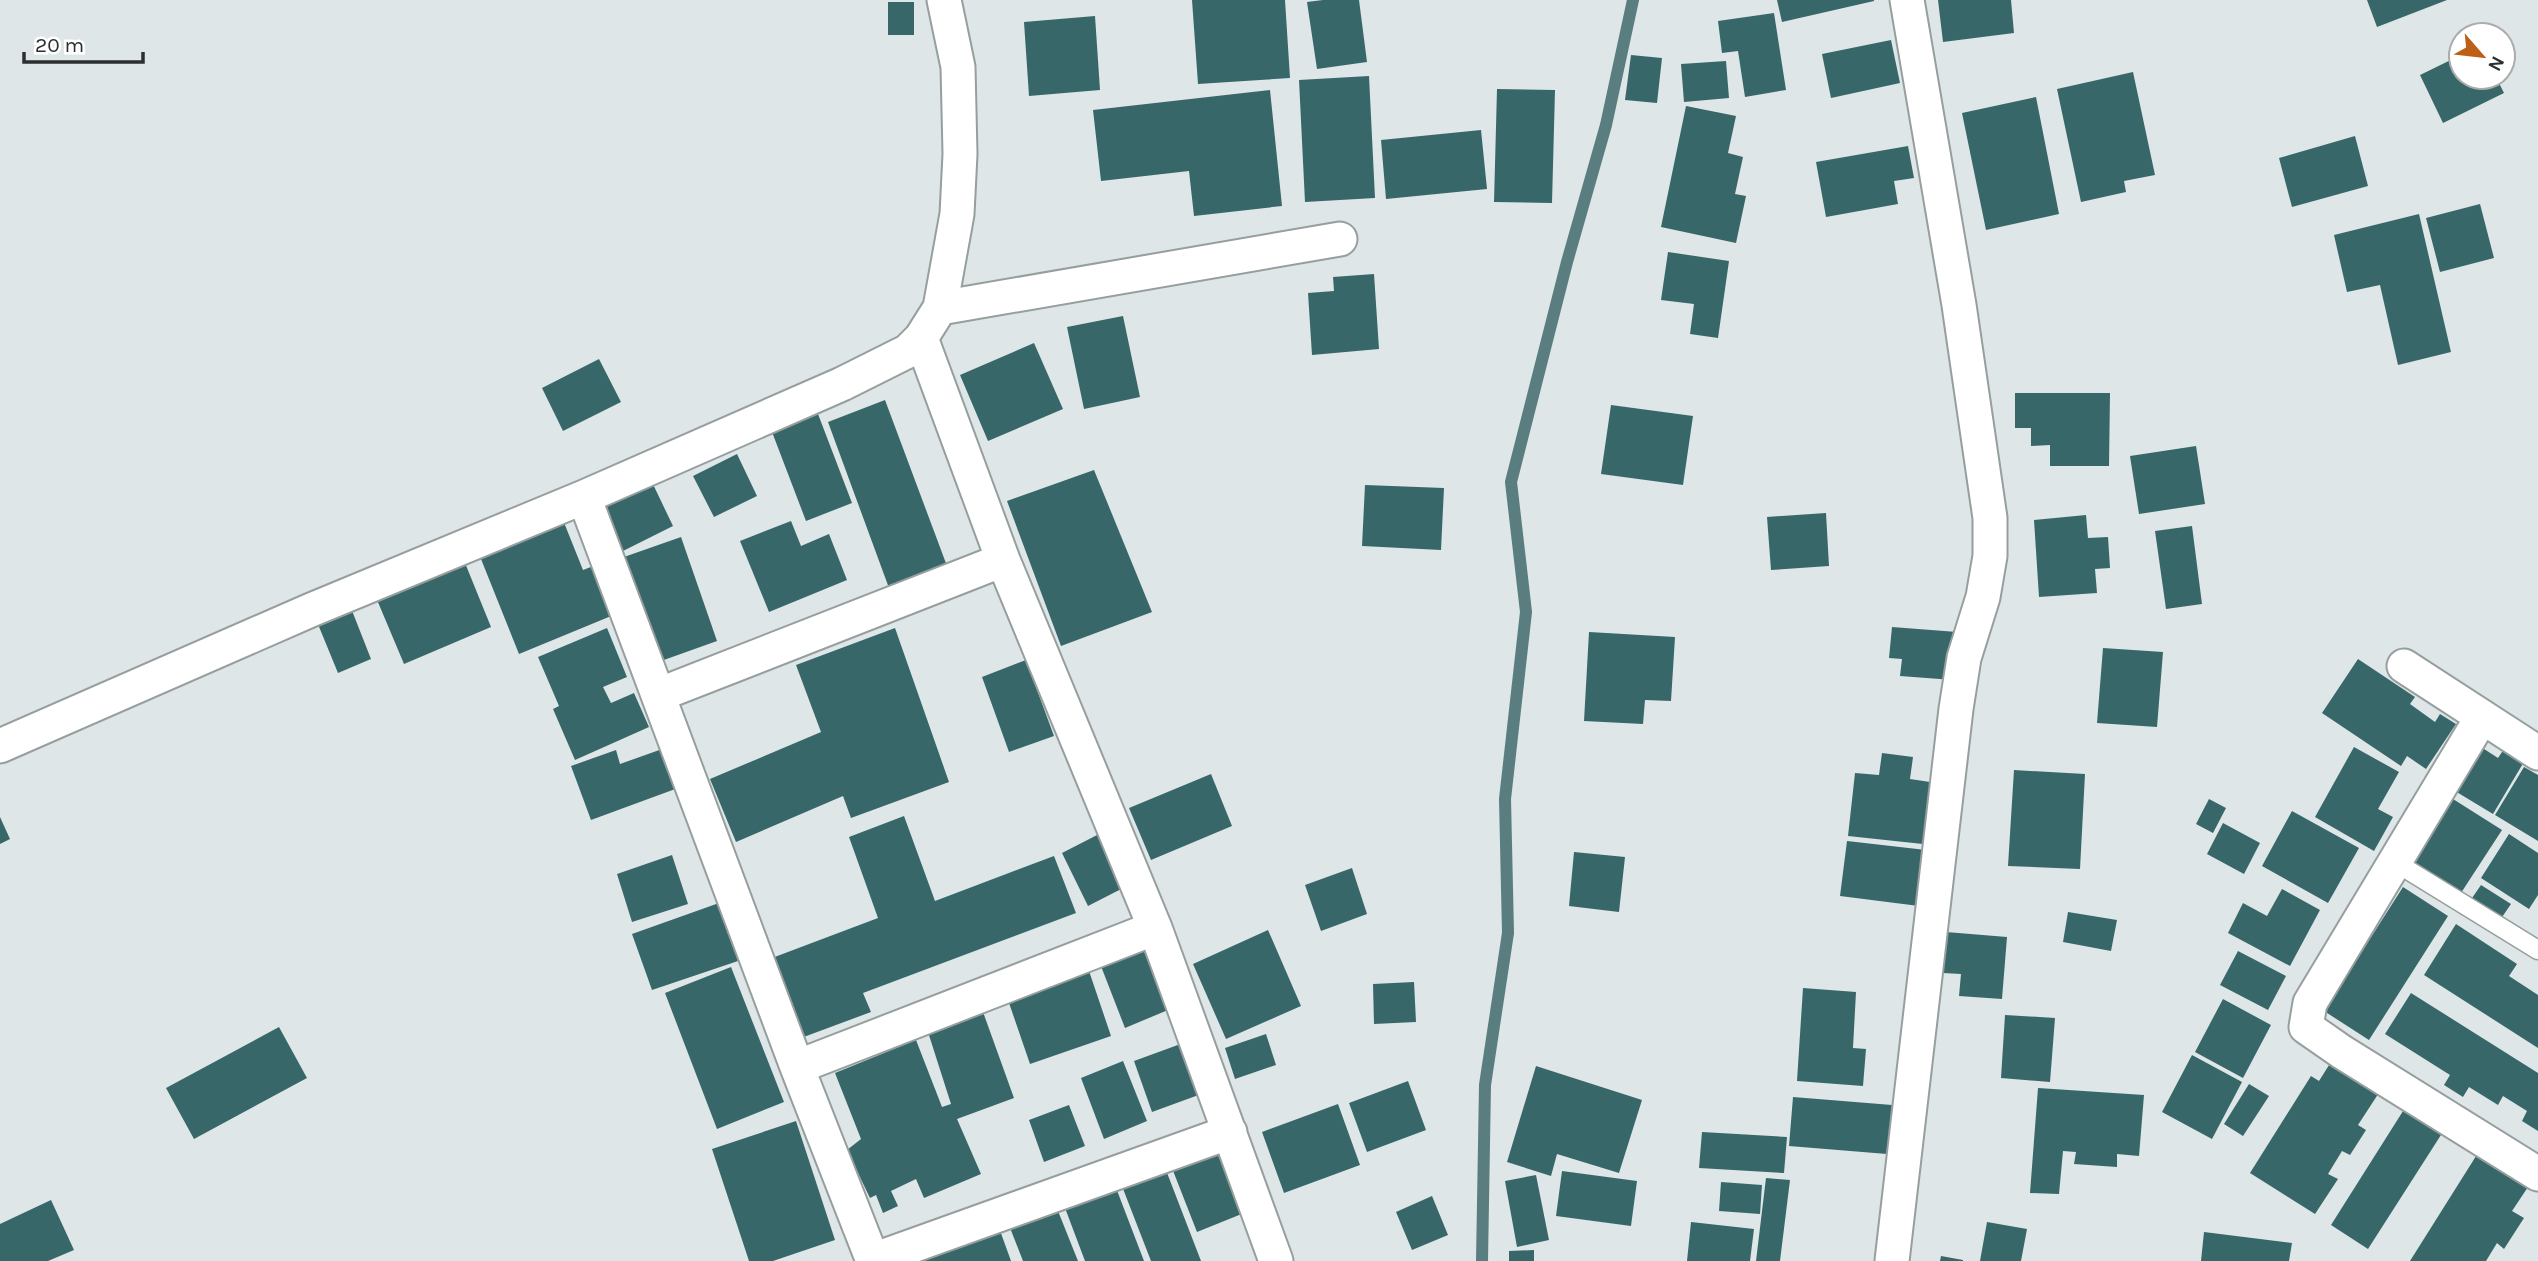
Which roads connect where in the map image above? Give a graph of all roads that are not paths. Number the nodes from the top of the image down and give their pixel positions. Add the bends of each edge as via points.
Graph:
1 (945, 0) edge
2 (1907, 0) edge
3 (1340, 239) dead end
4 (940, 308) junction
5 (921, 338) junction
6 (583, 497) junction
7 (1003, 560) junction
8 (2404, 666) dead end
9 (658, 695) junction
10 (2482, 717) junction
11 (0, 746) edge
12 (2538, 753) edge
13 (2395, 862) junction
14 (1155, 928) junction
15 (2538, 950) edge
16 (797, 1067) junction
17 (1230, 1132) junction
18 (2538, 1174) edge
19 (873, 1260) edge
20 (1276, 1261) edge
21 (1892, 1261) edge

1 - 4 street via 958,67 960,154 957,214
2 - 21 street via 1959,305 1990,518 1990,556 1956,709
3 - 4 street
4 - 5 street
5 - 6 street via 908,351 842,384
5 - 7 street
6 - 9 street
6 - 11 street
7 - 9 street
7 - 14 street
8 - 10 street
9 - 16 street
10 - 12 street
10 - 13 street
13 - 15 lane
13 - 18 street via 2310,1003 2306,1027
14 - 16 street
14 - 17 street
16 - 19 street
17 - 19 street
17 - 20 street

